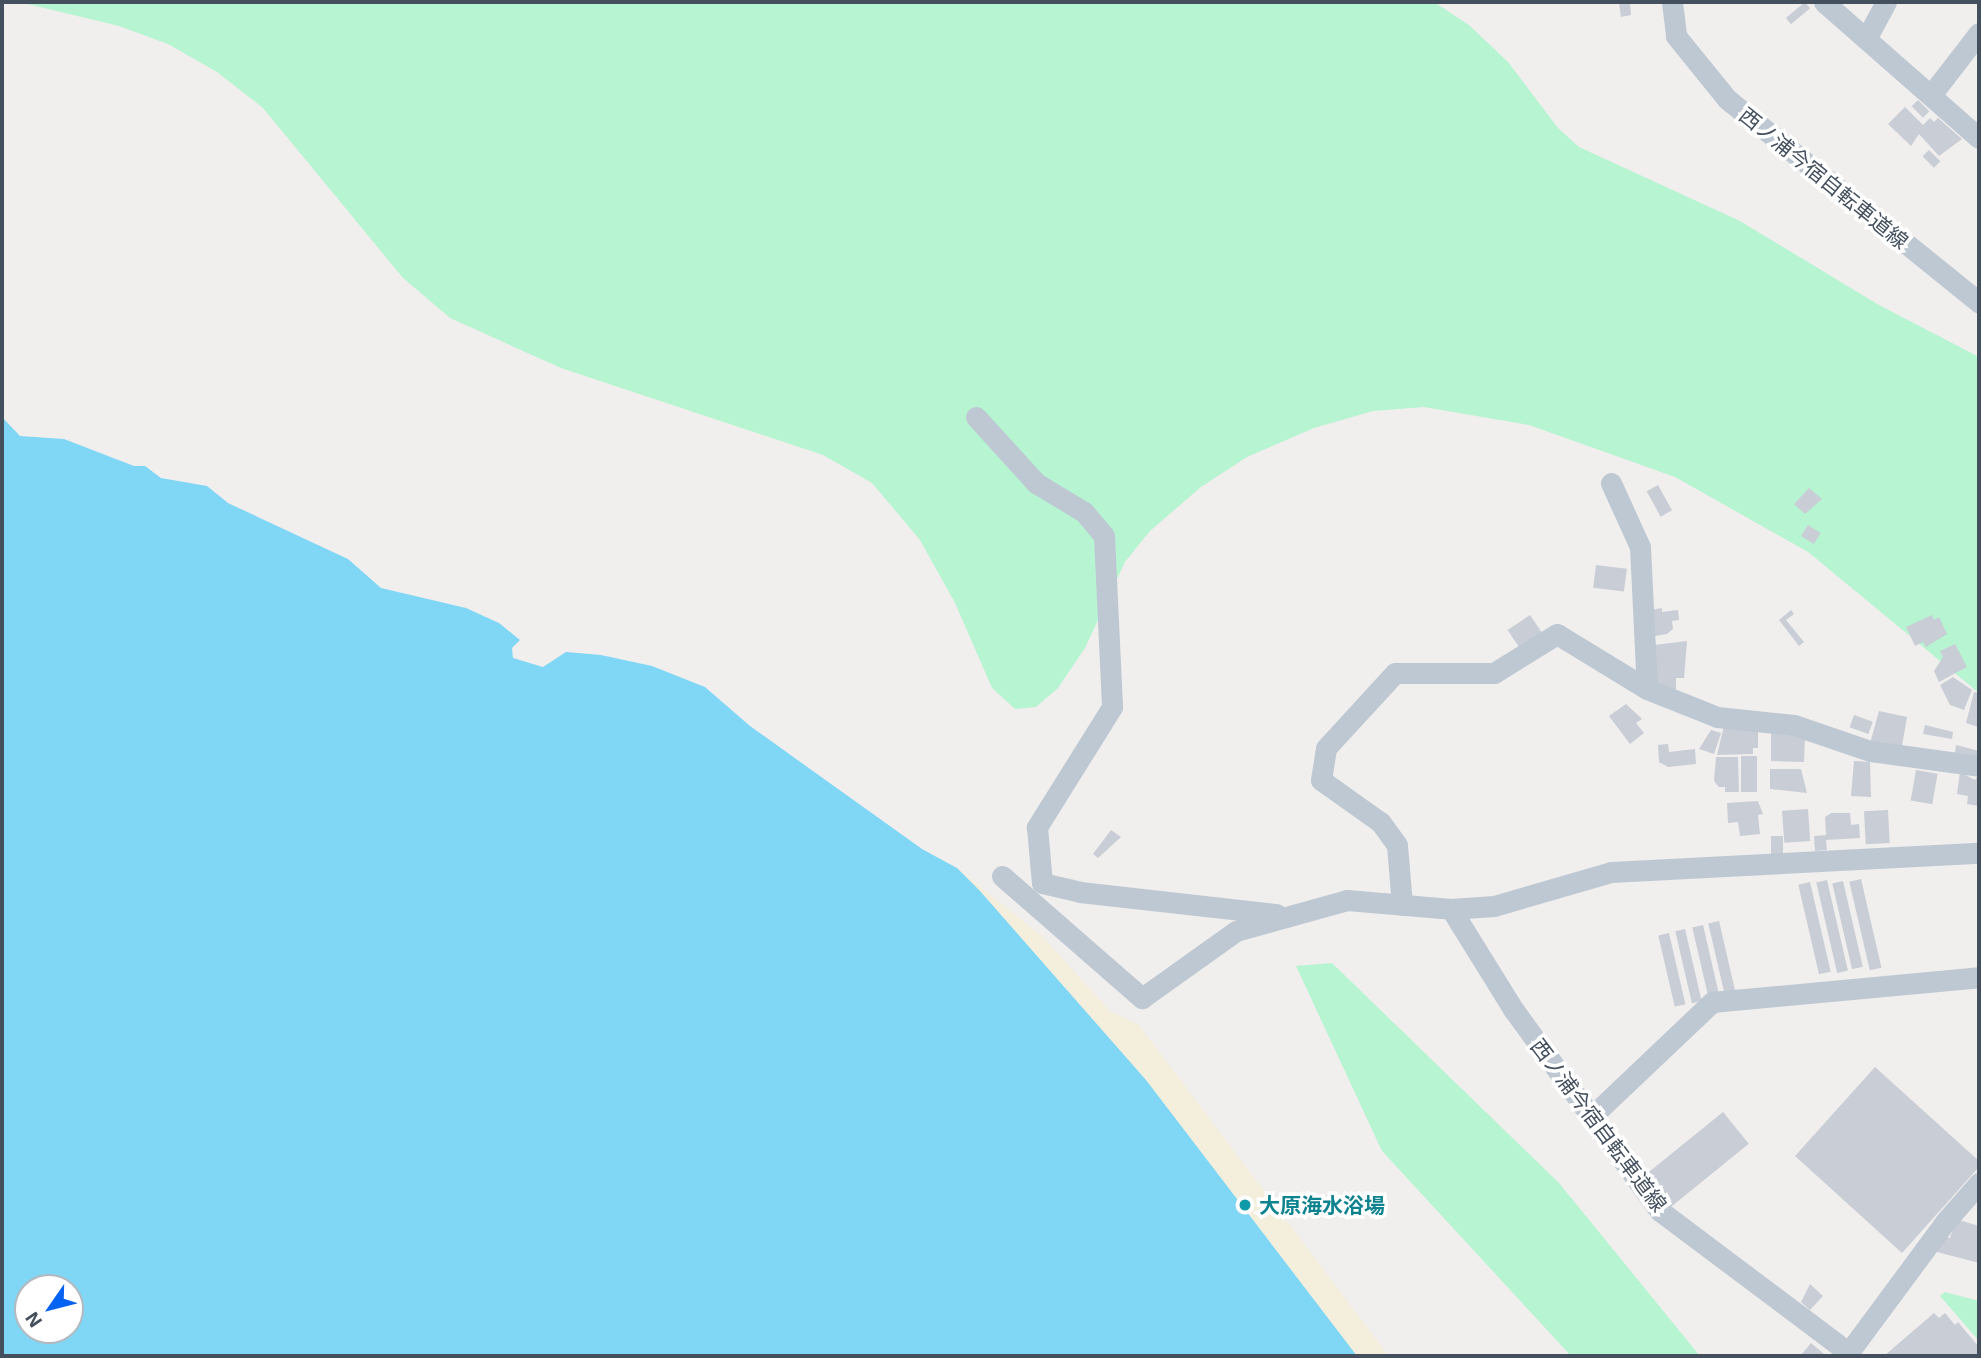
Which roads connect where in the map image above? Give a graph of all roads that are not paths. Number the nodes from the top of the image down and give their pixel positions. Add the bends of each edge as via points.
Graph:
1 (1672, 2) edge
2 (1824, 2) edge
3 (1886, 2) edge
4 (1979, 33) edge
5 (1866, 39) junction
6 (1931, 95) junction
7 (1979, 138) edge
8 (1979, 302) edge
9 (976, 417) dead end
10 (1611, 483) dead end
11 (1647, 689) junction
12 (1979, 766) edge
13 (1979, 853) edge
14 (1002, 876) dead end
15 (1402, 905) junction
16 (1451, 909) junction
17 (1286, 916) junction
18 (1979, 977) edge
19 (1591, 1117) junction
20 (1979, 1184) edge
21 (1847, 1354) edge

1 - 8 street, 西ノ浦今宿自転車道線 via 1676,36 1727,99
2 - 5 street
3 - 5 street
4 - 6 street
5 - 6 street
6 - 7 street
9 - 17 street via 1036,483 1084,512 1104,536 1112,707 1037,827 1042,883 1080,892
10 - 11 street via 1640,547
11 - 12 street via 1717,717 1794,725 1870,751
11 - 15 street via 1557,634 1494,673 1395,673 1325,748 1321,780 1380,822 1397,845
13 - 16 street via 1611,872 1494,906
14 - 17 street via 1142,998 1236,931
15 - 16 street
15 - 17 street via 1346,900
16 - 19 street, 西ノ浦今宿自転車道線 via 1513,1009
18 - 19 street via 1712,1002
19 - 21 street, 西ノ浦今宿自転車道線 via 1660,1211
20 - 21 street via 1937,1232

